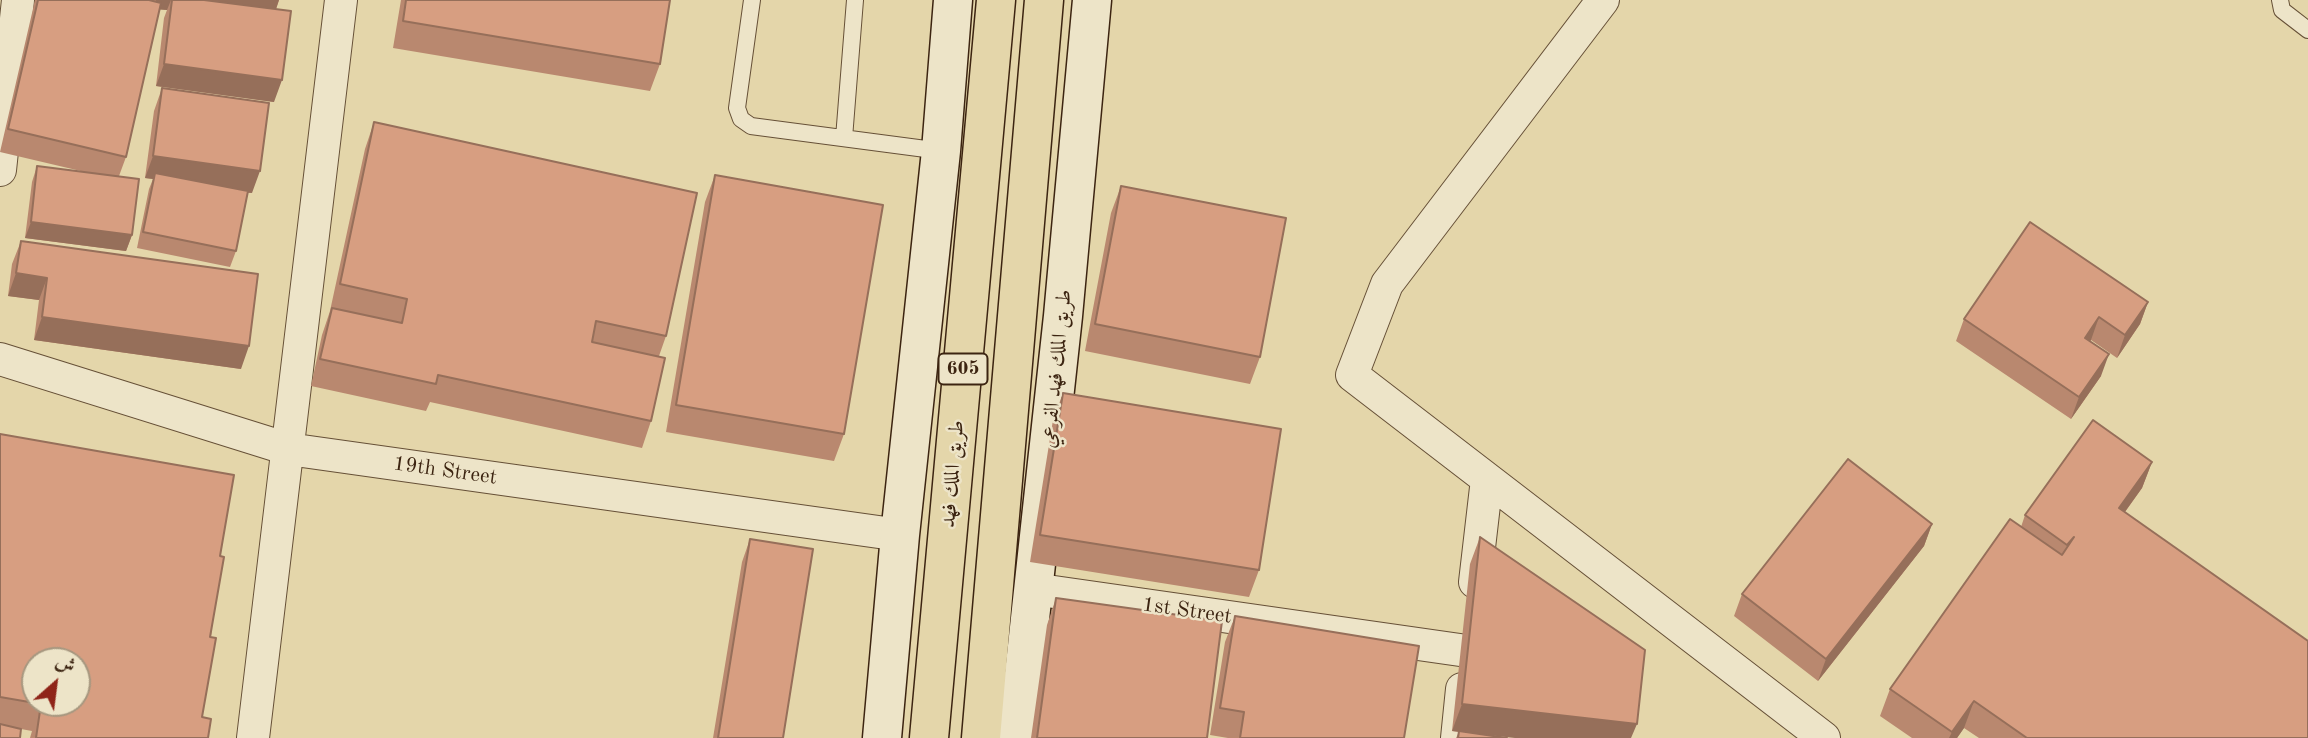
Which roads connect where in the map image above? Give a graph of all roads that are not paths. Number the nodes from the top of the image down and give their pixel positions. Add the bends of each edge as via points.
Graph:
1 (18, 0) edge
2 (341, 0) edge
3 (752, 0) edge
4 (855, 0) edge
5 (953, 0) edge
6 (996, 0) edge
7 (1044, 0) edge
8 (1092, 0) edge
9 (1604, 0) edge
10 (2280, 0) edge
11 (2308, 30) edge
12 (844, 138) junction
13 (941, 151) junction
14 (0, 170) edge
15 (0, 359) edge
16 (288, 449) junction
17 (1487, 479) junction
18 (900, 536) junction
19 (1033, 589) junction
20 (1469, 629) junction
21 (253, 738) edge
22 (883, 738) edge
23 (929, 738) edge
24 (981, 738) edge
25 (1017, 738) edge
26 (1457, 738) edge
27 (1824, 738) edge

1 - 14 street
2 - 16 street
3 - 12 lane via 737,108 741,119 751,125
4 - 12 lane
5 - 13 main road
6 - 23 highway, طريق الملك فهد / 605
7 - 24 highway, 605
8 - 19 main road, طريق الملك فهد الفرعي
9 - 17 street via 1387,284 1352,375
10 - 11 lane via 2282,10
12 - 13 lane
13 - 18 main road
15 - 16 street, 19th Street
16 - 18 street, 19th Street
16 - 21 street
17 - 20 street
17 - 27 street
18 - 22 main road
19 - 20 street, 1st Street
19 - 25 main road, طريق الملك فهد الفرعي
20 - 26 street

